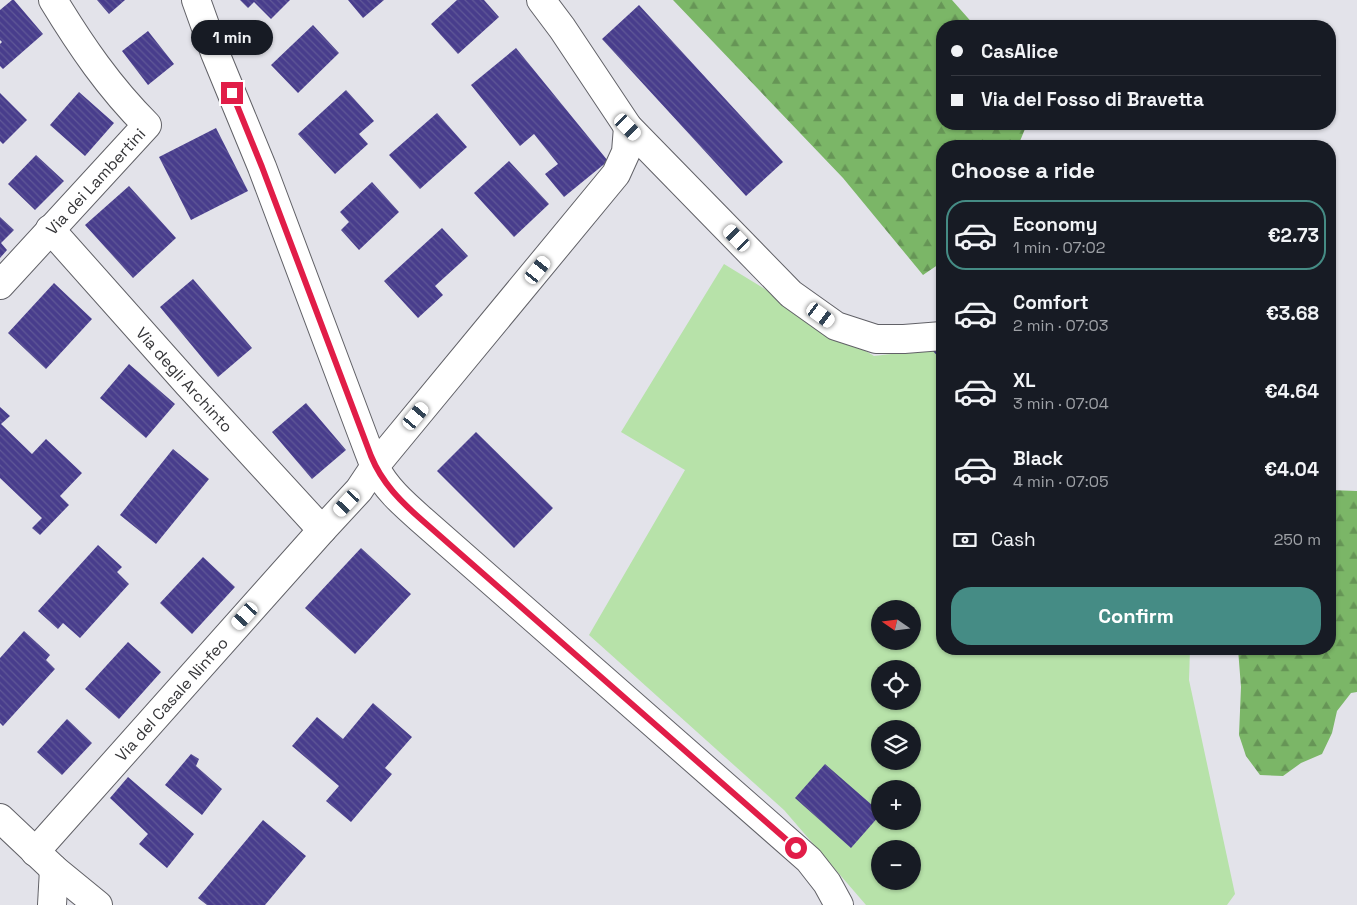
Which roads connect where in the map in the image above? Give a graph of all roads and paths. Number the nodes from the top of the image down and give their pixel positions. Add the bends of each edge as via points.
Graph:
1 (53, 0) edge
2 (196, 0) edge
3 (541, 0) edge
4 (628, 127) junction
5 (50, 229) junction
6 (0, 285) edge
7 (936, 336) edge
8 (375, 466) junction
9 (322, 530) junction
10 (0, 818) edge
11 (45, 861) junction
12 (92, 903) edge
13 (52, 905) edge
14 (839, 905) edge

1 - 5 street, Via dei Lambertini via 100,72 147,125
2 - 8 street
3 - 4 street
4 - 7 street via 791,294 836,326 876,339
4 - 8 street, Via del Casale Ninfeo via 626,152 616,174
5 - 6 street, Via dei Lambertini
5 - 9 street, Via degli Archinto
8 - 9 street, Via del Casale Ninfeo via 359,490
8 - 14 street via 399,500 809,860
9 - 11 street, Via del Casale Ninfeo
10 - 11 street
11 - 12 street
11 - 13 street

